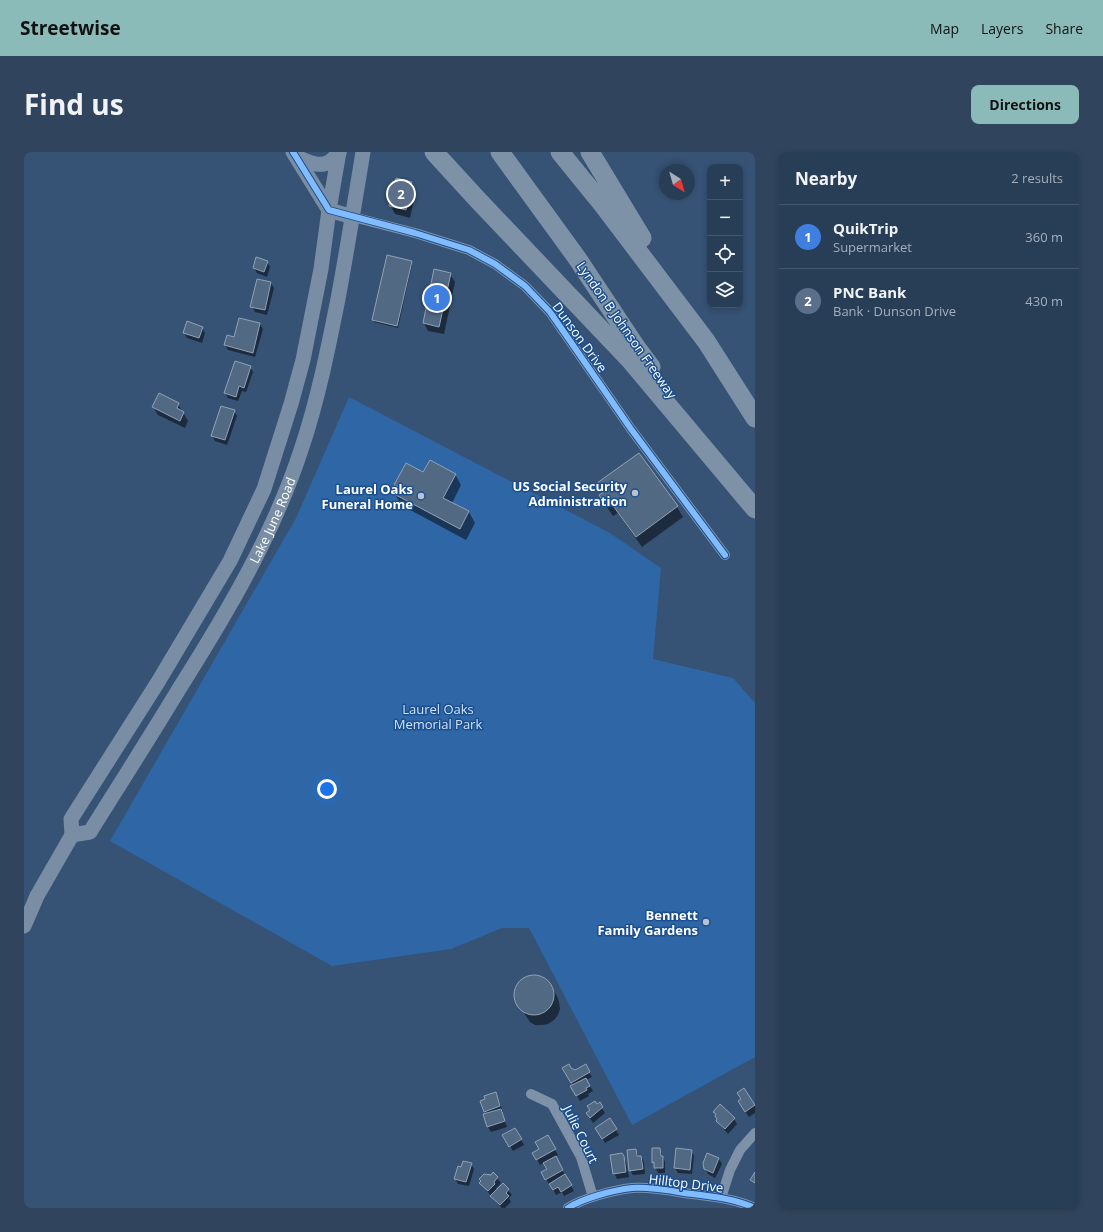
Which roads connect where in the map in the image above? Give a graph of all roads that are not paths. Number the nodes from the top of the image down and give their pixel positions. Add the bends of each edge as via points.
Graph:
1 (339, 152) edge
2 (363, 152) edge
3 (434, 152) edge
4 (500, 152) edge
5 (560, 152) edge
6 (590, 152) edge
7 (295, 155) edge
8 (328, 210) junction
9 (353, 217) junction
10 (706, 341) junction
11 (304, 354) junction
12 (326, 360) junction
13 (755, 418) edge
14 (264, 489) junction
15 (283, 497) junction
16 (755, 509) edge
17 (726, 555) dead end
18 (113, 753) junction
19 (132, 765) junction
20 (72, 835) junction
21 (24, 926) edge
22 (531, 1094) dead end
23 (755, 1133) edge
24 (593, 1197) junction
25 (722, 1198) junction
26 (568, 1208) edge
27 (755, 1208) edge

1 - 7 main road via 329,162 319,164 310,163
1 - 8 main road, Lake June Road
2 - 9 main road, Lake June Road
3 - 16 highway via 630,360
4 - 16 highway, Lyndon B Johnson Freeway via 577,258 636,347
5 - 10 highway
6 - 10 highway
7 - 8 main road
8 - 9 main road
8 - 11 main road, Lake June Road
9 - 12 main road, Lake June Road
9 - 17 street, Dunson Drive via 469,250 495,264 524,286 550,312 628,424
10 - 13 highway
11 - 12 main road
11 - 14 main road, Lake June Road
12 - 15 main road, Lake June Road via 302,449
14 - 15 main road
14 - 18 main road, Lake June Road via 230,560
15 - 19 main road, Lake June Road via 250,571
18 - 19 main road
18 - 20 main road, Lake June Road via 71,819
19 - 20 main road, Lake June Road via 90,832
20 - 21 main road, Lake June Road via 37,896
22 - 24 street, Julie Court via 552,1104 581,1157
23 - 25 street via 740,1150 730,1170
24 - 25 street, Hilltop Drive via 632,1188
24 - 26 street, Hilltop Drive
25 - 27 street, Hilltop Drive

